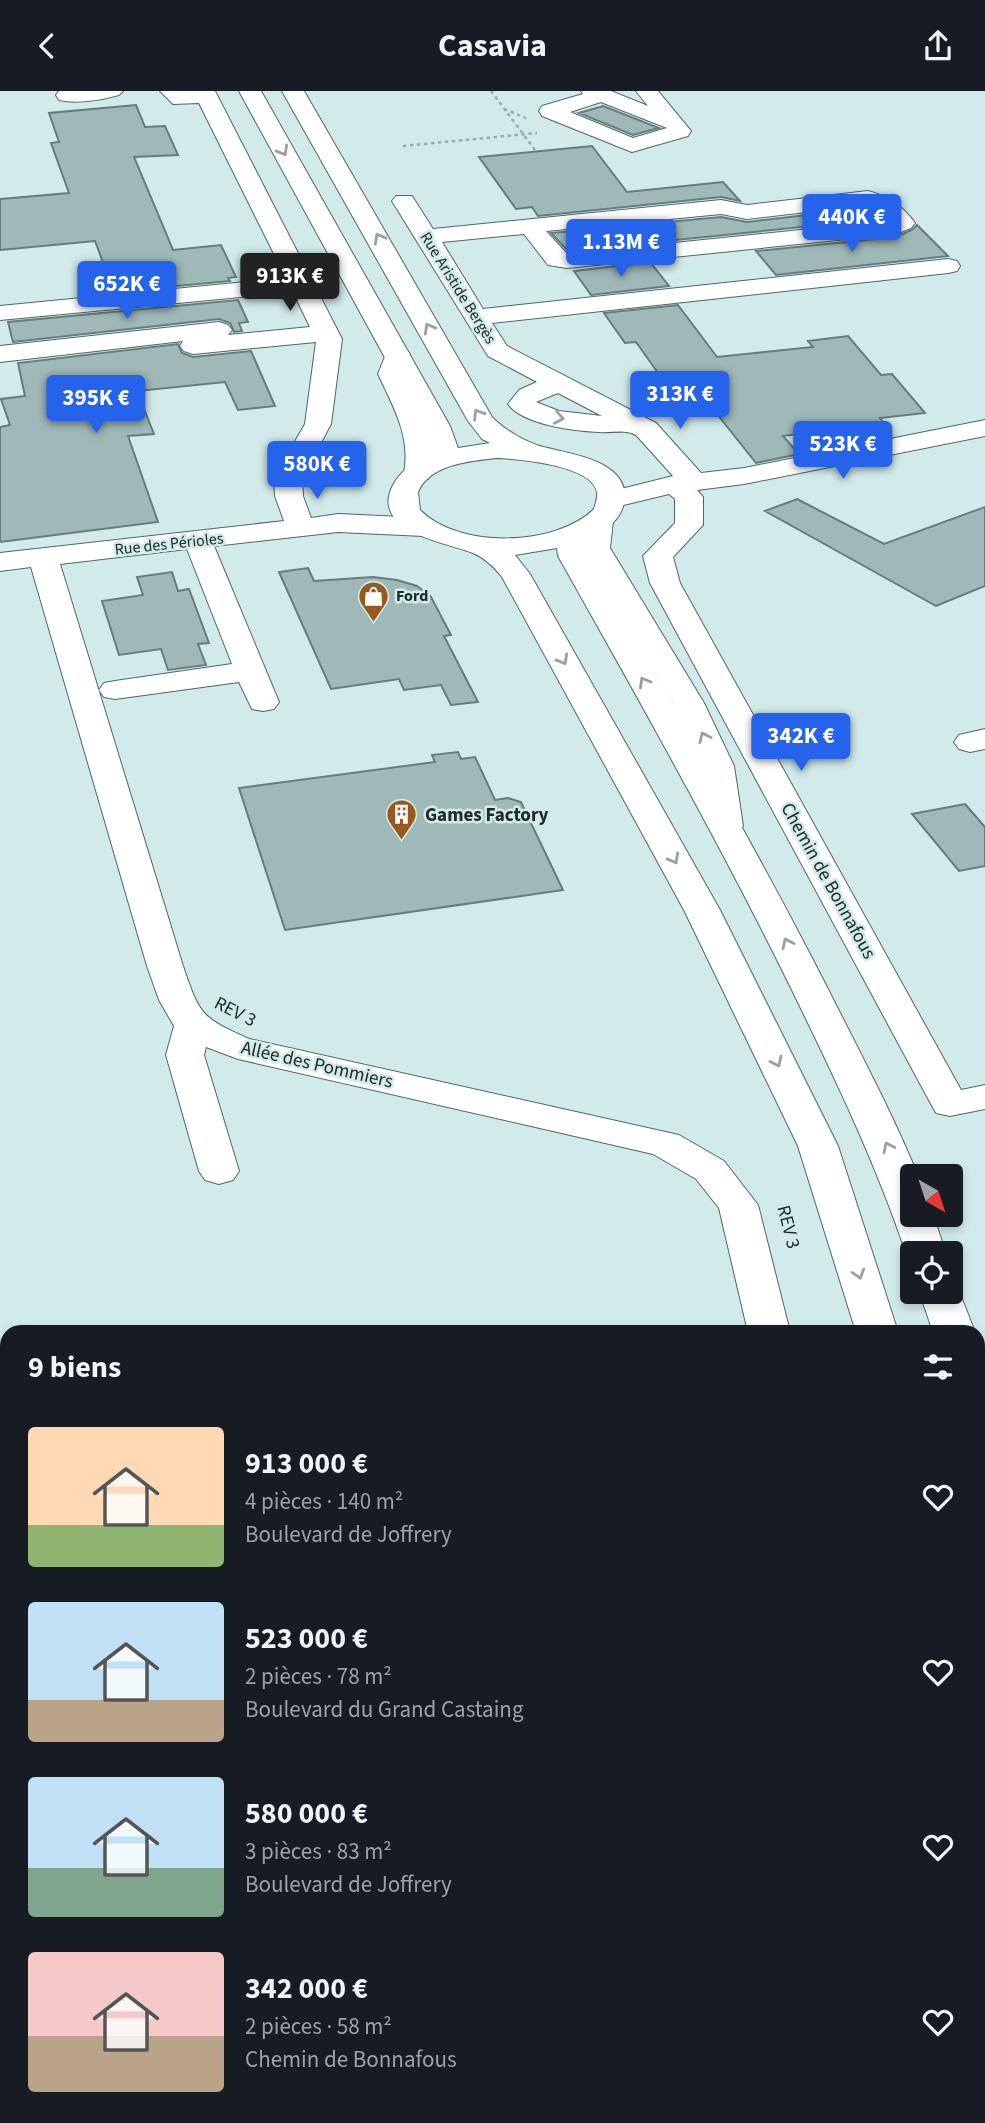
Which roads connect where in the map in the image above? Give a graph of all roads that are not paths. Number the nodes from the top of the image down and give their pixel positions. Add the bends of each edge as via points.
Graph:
1 (112, 91) edge
2 (171, 91) edge
3 (250, 91) edge
4 (293, 91) edge
5 (647, 91) edge
6 (205, 93) edge
7 (597, 93) edge
8 (67, 95) dead end
9 (683, 133) junction
10 (404, 201) dead end
11 (530, 226) junction
12 (426, 237) junction
13 (948, 266) dead end
14 (302, 285) junction
15 (0, 313) edge
16 (475, 317) junction
17 (219, 330) dead end
18 (326, 333) junction
19 (0, 354) edge
20 (121, 354) dead end
21 (561, 385) junction
22 (634, 423) junction
23 (985, 428) edge
24 (529, 451) junction
25 (428, 467) junction
26 (684, 483) junction
27 (402, 501) junction
28 (596, 508) junction
29 (338, 523) junction
30 (301, 527) junction
31 (424, 527) junction
32 (198, 541) junction
33 (478, 544) junction
34 (43, 557) junction
35 (0, 562) edge
36 (251, 671) junction
37 (115, 690) dead end
38 (263, 702) dead end
39 (192, 1026) junction
40 (985, 1097) edge
41 (219, 1171) dead end
42 (900, 1177) edge
43 (944, 1304) edge
44 (767, 1325) edge
45 (875, 1325) edge
46 (952, 1325) edge

1 - 8 street
2 - 6 street via 181,99
3 -> 25 street via 397,354 391,374
24 -> 4 street via 492,433 481,421
5 - 9 street
6 - 14 street
7 - 9 street
7 - 9 street via 550,111 632,145
10 - 12 street, Rue Aristide Bergès
11 - 11 street via 721,207 747,212 868,198 879,201 903,223 567,261 557,260
11 - 12 street
12 - 16 street, Rue Aristide Bergès
13 - 16 street
14 - 15 street
14 - 18 street
16 - 21 street, Rue Aristide Bergès via 497,351
17 - 19 street
18 - 20 street
18 - 30 street via 326,376 318,424 288,478 289,496
21 - 22 street, Rue Aristide Bergès
21 -> 22 street via 538,390 521,404 555,418
22 - 26 street, Rue Aristide Bergès via 646,429
23 - 26 street via 744,476
24 - 25 street via 466,454
24 - 28 street via 583,465
25 - 27 street via 406,487
26 - 28 street
26 - 40 street, Chemin de Bonnafous via 689,525 658,556 666,583 950,1104
27 - 29 street, Rue des Périoles
27 - 31 street
28 - 33 street via 529,545
42 -> 28 street via 726,826 573,556 571,542
29 - 30 street, Rue des Périoles
29 - 31 street, Rue des Périoles
30 - 32 street, Rue des Périoles
31 - 33 street
32 - 34 street, Rue des Périoles
32 - 36 street
33 -> 45 street via 502,558 515,574 702,911 818,1146
34 - 35 street, Rue des Périoles
34 - 39 street via 165,966 180,1012
36 - 37 street
36 - 38 street
39 - 41 street via 185,1055
39 - 44 street, Allée des Pommiers via 239,1048 665,1144 710,1170 738,1205
43 - 46 street

